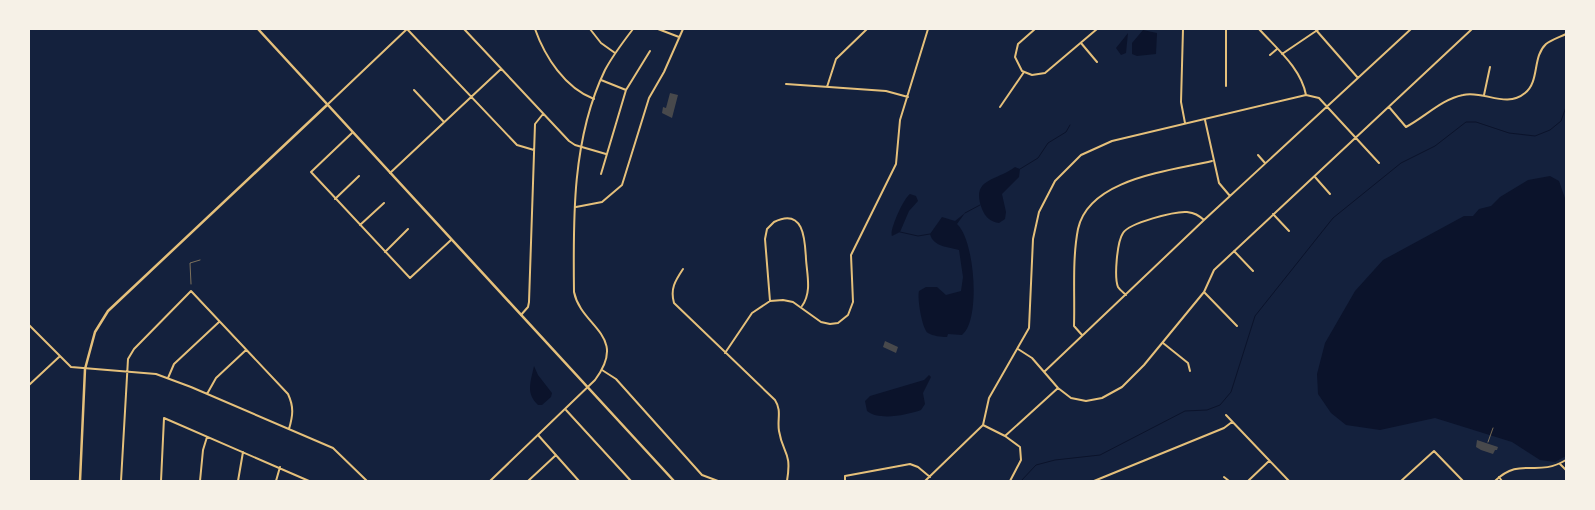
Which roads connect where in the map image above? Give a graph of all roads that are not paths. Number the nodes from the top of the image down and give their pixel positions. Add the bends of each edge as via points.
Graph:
1 (258, 29) edge
2 (407, 29) edge
3 (464, 29) edge
4 (471, 29) edge
5 (535, 29) edge
6 (590, 29) edge
7 (632, 29) edge
8 (658, 29) edge
9 (683, 29) edge
10 (866, 29) edge
11 (928, 29) edge
12 (1035, 29) edge
13 (1097, 29) edge
14 (1183, 29) edge
15 (1226, 29) edge
16 (1259, 29) edge
17 (1320, 29) edge
18 (1411, 29) edge
19 (1472, 29) edge
20 (1316, 30) junction
21 (468, 32) junction
22 (1566, 34) edge
23 (679, 38) junction
24 (1081, 43) junction
25 (1277, 49) junction
26 (650, 51) dead end
27 (615, 53) junction
28 (1282, 54) junction
29 (1270, 55) dead end
30 (1096, 62) dead end
31 (1490, 67) dead end
32 (502, 69) junction
33 (1024, 72) junction
34 (1358, 78) junction
35 (601, 80) junction
36 (786, 84) dead end
37 (1226, 86) dead end
38 (828, 87) junction
39 (414, 90) dead end
40 (626, 90) junction
41 (1306, 95) junction
42 (1484, 95) junction
43 (471, 97) junction
44 (908, 97) junction
45 (594, 99) junction
46 (326, 105) junction
47 (1327, 106) junction
48 (1000, 107) dead end
49 (1389, 107) junction
50 (543, 114) junction
51 (1205, 120) junction
52 (444, 122) junction
53 (1185, 123) junction
54 (352, 133) junction
55 (1355, 137) junction
56 (581, 146) junction
57 (534, 150) junction
58 (606, 154) junction
59 (1258, 155) dead end
60 (1212, 161) junction
61 (1265, 163) junction
62 (1379, 163) dead end
63 (390, 173) junction
64 (601, 174) dead end
65 (359, 176) dead end
66 (1315, 177) junction
67 (1330, 194) dead end
68 (1230, 196) junction
69 (336, 199) junction
70 (384, 203) dead end
71 (576, 206) junction
72 (1273, 214) junction
73 (1204, 220) junction
74 (360, 225) junction
75 (408, 229) dead end
76 (1288, 231) dead end
77 (451, 240) junction
78 (1234, 251) junction
79 (385, 252) junction
80 (683, 269) dead end
81 (1253, 271) dead end
82 (1204, 292) junction
83 (1126, 295) junction
84 (770, 302) junction
85 (801, 306) junction
86 (521, 315) junction
87 (219, 322) junction
88 (1237, 326) dead end
89 (29, 327) edge
90 (1082, 335) junction
91 (1163, 342) junction
92 (1018, 348) junction
93 (246, 350) junction
94 (725, 353) junction
95 (59, 357) junction
96 (85, 369) junction
97 (602, 370) junction
98 (1190, 371) dead end
99 (127, 372) junction
100 (1044, 372) junction
101 (168, 378) junction
102 (29, 385) edge
103 (588, 387) junction
104 (1058, 388) junction
105 (208, 394) junction
106 (566, 410) junction
107 (1226, 415) dead end
108 (1232, 422) junction
109 (983, 425) junction
110 (289, 428) junction
111 (538, 435) junction
112 (1005, 436) junction
113 (207, 437) junction
114 (244, 452) junction
115 (556, 455) junction
116 (1566, 460) edge
117 (1269, 461) junction
118 (1560, 464) junction
119 (280, 468) junction
120 (1566, 470) edge
121 (930, 477) junction
122 (1104, 477) junction
123 (1224, 477) dead end
124 (1499, 477) junction
125 (79, 480) edge
126 (121, 481) edge
127 (161, 481) edge
128 (200, 481) edge
129 (238, 481) edge
130 (276, 481) edge
131 (309, 481) edge
132 (367, 481) edge
133 (490, 481) edge
134 (528, 481) edge
135 (579, 481) edge
136 (631, 481) edge
137 (674, 481) edge
138 (718, 481) edge
139 (787, 481) edge
140 (845, 481) edge
141 (925, 481) edge
142 (1010, 481) edge
143 (1094, 481) edge
144 (1105, 481) edge
145 (1229, 481) edge
146 (1248, 481) edge
147 (1289, 481) edge
148 (1401, 481) edge
149 (1463, 481) edge
150 (1495, 481) edge
151 (1502, 481) edge

1 - 46 main road
2 - 43 street
2 - 46 street
3 - 21 street
4 - 21 street
5 - 45 street via 549,60 580,92
6 - 27 street
7 - 27 street
8 - 23 street
9 - 23 street
10 - 38 street via 836,59
11 - 44 street
12 - 33 street via 1016,50 1017,63
13 - 24 street
14 - 53 street via 1181,102
15 - 37 street
16 - 25 street
17 - 20 street
18 - 34 street
19 - 49 street
20 - 28 street
20 - 34 street
21 - 32 street
22 - 42 street via 1546,44 1525,93 1508,100
23 - 71 street via 649,98 622,185 602,202
24 - 30 street
24 - 33 street via 1045,73 1035,76
25 - 28 street
25 - 29 street
26 - 40 street
27 - 35 street
28 - 41 street via 1301,77
31 - 42 street
32 - 43 street
32 - 50 street
33 - 48 street
34 - 47 street
35 - 40 street
35 - 45 street
36 - 38 street
38 - 44 street via 886,91
39 - 52 street
40 - 58 street
41 - 47 street via 1318,98
41 - 51 street
42 - 49 street via 1464,94 1450,99 1406,126
43 - 52 street
43 - 57 street via 517,145
44 - 85 street via 900,120 896,164 851,255 851,309 844,320 830,324 821,322
45 - 56 street
46 - 54 main road
46 - 96 main road via 108,312 95,332
47 - 55 street
47 - 61 street
49 - 55 street
50 - 56 street via 570,141
50 - 57 street via 535,124
51 - 53 street
51 - 60 street
52 - 63 street
53 - 92 street via 1112,141 1081,156 1055,181 1039,212 1034,239 1029,328
54 - 63 main road
54 - 69 street via 311,172
55 - 62 street
55 - 66 street
56 - 58 street
56 - 71 street
57 - 86 street via 529,302
58 - 64 street
59 - 61 street
60 - 68 street via 1219,183
60 - 90 street via 1130,180 1109,189 1091,206 1079,226 1076,243 1074,326
61 - 68 street
63 - 77 main road
65 - 69 street
66 - 67 street
66 - 72 street
68 - 73 street
69 - 74 street
70 - 74 street
71 - 97 street via 574,292 580,306 605,340 606,356
72 - 76 street
72 - 78 street
73 - 83 street
73 - 83 street via 1196,213 1184,212 1135,224 1123,233 1116,277 1118,287
74 - 79 street
75 - 79 street
77 - 79 street via 410,278
77 - 86 main road
78 - 81 street
78 - 82 street via 1214,270
80 - 94 street via 673,284 674,303
82 - 88 street
82 - 91 street
83 - 90 street
84 - 85 street via 786,300
84 - 85 street via 766,234 774,222 787,218 798,224 804,234 808,289
84 - 94 street via 752,313
86 - 103 main road
87 - 93 street
87 - 99 street via 191,291 134,349 128,359
87 - 101 street via 174,364
89 - 95 street
90 - 100 street
91 - 98 street via 1188,363
91 - 104 street via 1122,387 1102,398 1086,401 1071,398
92 - 100 street
92 - 109 street via 989,398
93 - 105 street via 216,378
93 - 110 street via 288,394 293,406
94 - 139 street via 779,406 779,434 790,463
95 - 96 street via 71,366
95 - 102 street
96 - 99 street
96 - 125 main road
97 - 103 street
97 - 138 street via 616,379 702,474
99 - 101 street
99 - 126 street
100 - 104 street
101 - 105 street
103 - 106 street
103 - 137 main road
104 - 112 street
105 - 110 street
106 - 111 street
106 - 136 street
107 - 108 street
108 - 117 street
108 - 122 street
109 - 112 street
109 - 121 street
110 - 132 street via 333,448
111 - 115 street
111 - 133 street
112 - 142 street via 1020,447 1021,460
113 - 114 street
113 - 127 street via 164,418
113 - 128 street
114 - 119 street
114 - 129 street
115 - 134 street
115 - 135 street
116 - 118 street
117 - 146 street
117 - 147 street
118 - 120 street
118 - 124 street via 1541,469 1508,469
119 - 130 street
119 - 131 street
121 - 140 street via 910,464 845,476
121 - 141 street
122 - 143 street
122 - 144 street
123 - 145 street
124 - 150 street
124 - 151 street
148 - 149 street via 1434,451

